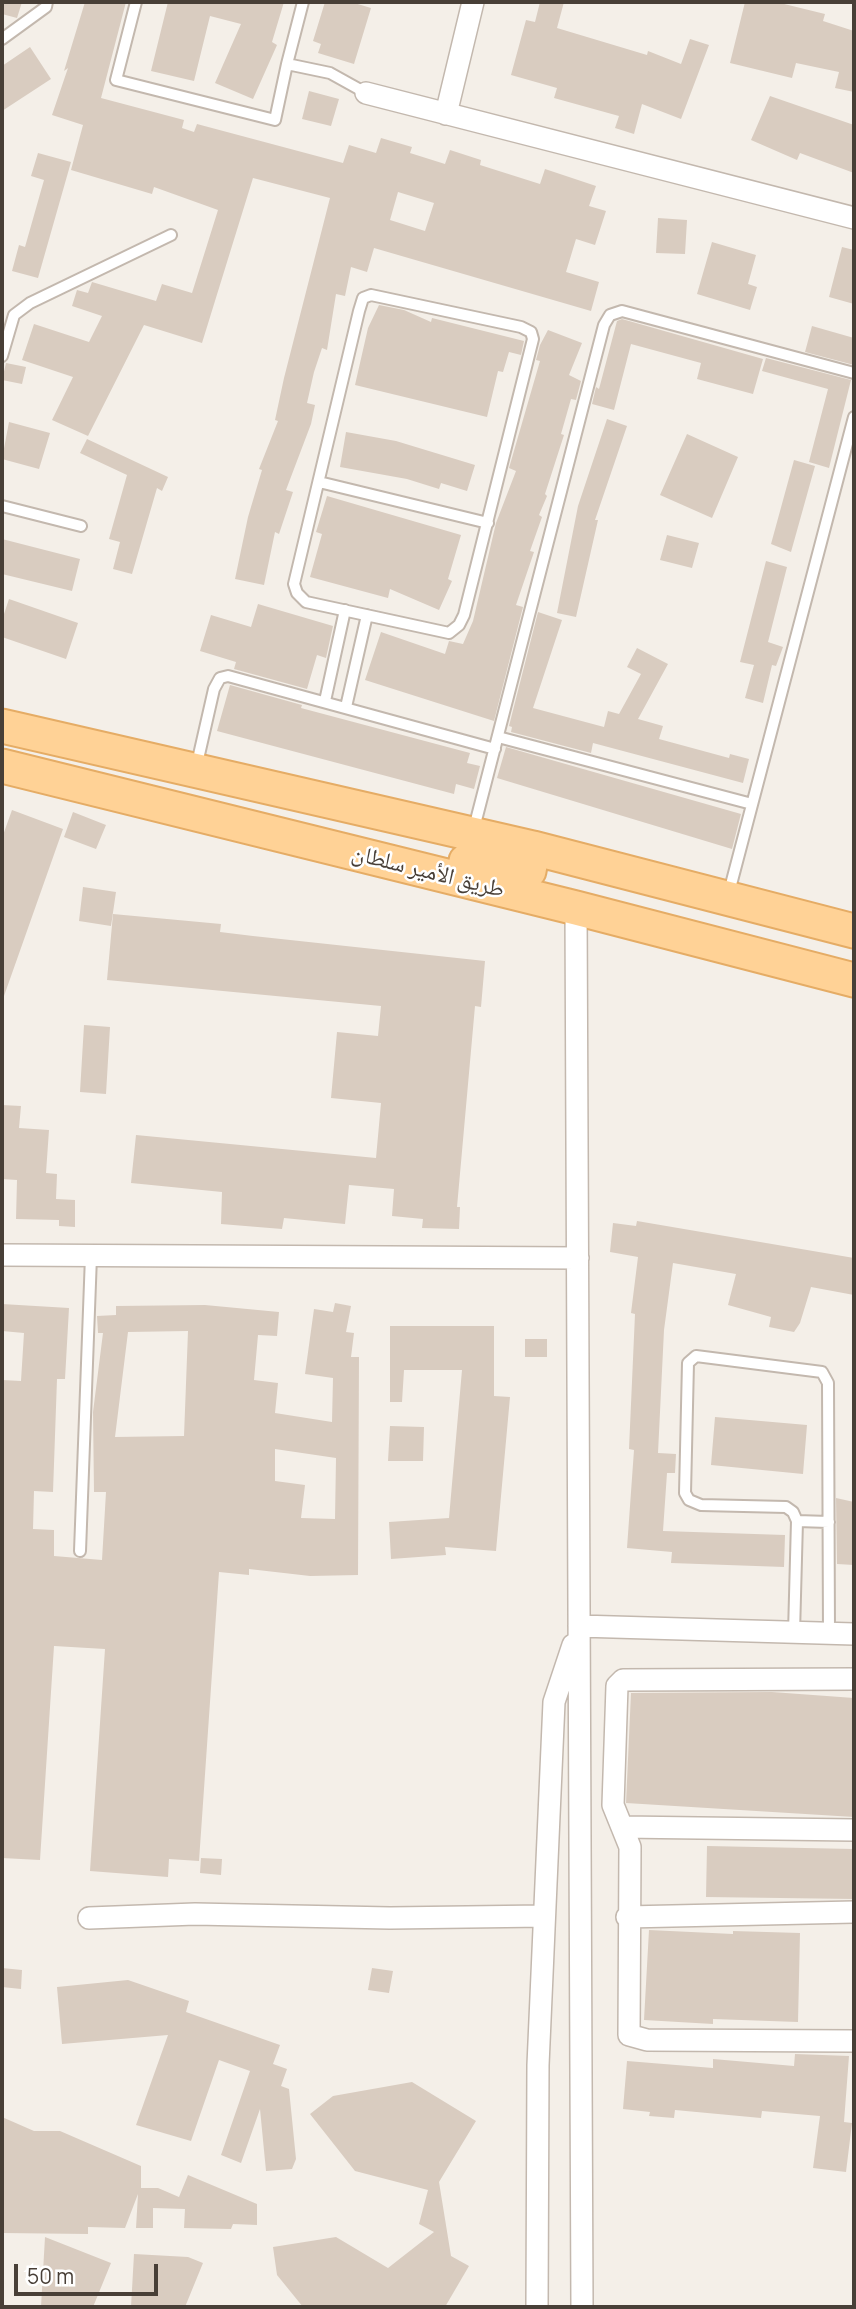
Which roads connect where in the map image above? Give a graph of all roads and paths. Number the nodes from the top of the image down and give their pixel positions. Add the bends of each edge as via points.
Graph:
1 (47, 2) edge
2 (136, 2) edge
3 (303, 2) edge
4 (473, 2) edge
5 (2, 39) edge
6 (287, 64) junction
7 (366, 93) joint
8 (446, 114) junction
9 (854, 218) edge
10 (171, 235) dead end
11 (2, 356) edge
12 (854, 373) edge
13 (854, 417) edge
14 (319, 482) junction
15 (2, 506) edge
16 (488, 523) junction
17 (81, 526) dead end
18 (345, 610) junction
19 (367, 615) junction
20 (325, 701) junction
21 (346, 707) junction
22 (2, 726) edge
23 (498, 737) junction
24 (495, 749) junction
25 (2, 766) edge
26 (196, 771) junction
27 (752, 804) junction
28 (473, 835) junction
29 (533, 848) junction
30 (417, 870) junction
31 (728, 899) junction
32 (576, 908) junction
33 (854, 931) edge
34 (854, 980) edge
35 (2, 1255) edge
36 (91, 1256) junction
37 (578, 1258) junction
38 (797, 1521) junction
39 (829, 1522) junction
40 (80, 1551) dead end
41 (579, 1626) junction
42 (793, 1633) junction
43 (829, 1633) junction
44 (854, 1634) edge
45 (854, 1679) edge
46 (622, 1827) junction
47 (854, 1830) edge
48 (854, 1912) edge
49 (544, 1916) junction
50 (627, 1917) junction
51 (89, 1919) dead end
52 (854, 2042) edge
53 (537, 2307) edge
54 (582, 2307) edge

1 - 5 lane
2 - 6 lane via 116,80 275,120
3 - 6 lane
4 - 8 street
6 - 7 lane via 330,73
7 - 8 street
8 - 9 street
10 - 11 lane via 30,303 14,315
12 - 23 lane via 622,311 610,315
13 - 27 lane
14 - 16 lane
14 - 16 lane via 363,298 390,297 521,327 531,332 532,351
14 - 18 lane via 294,584 306,601
15 - 17 lane
16 - 19 lane via 464,615 449,633
18 - 19 lane
18 - 20 lane
19 - 21 lane
20 - 21 lane
20 - 26 lane via 245,679 220,678
21 - 24 lane
22 - 26 main road, طريق الأمير سلطان
23 - 24 lane
23 - 27 lane
24 - 28 lane
25 - 30 main road, طريق الأمير سلطان
26 - 28 main road, طريق الأمير سلطان
27 - 31 lane
28 - 29 main road, طريق الأمير سلطان
29 - 30 main road via 528,871 443,858
29 - 31 main road, طريق الأمير سلطان
30 - 32 main road, طريق الأمير سلطان
31 - 33 main road, طريق الأمير سلطان
32 - 34 main road, طريق الأمير سلطان
32 - 37 street
35 - 36 street
36 - 37 street
36 - 40 lane
37 - 41 street
38 - 39 lane
38 - 39 lane via 786,1507 701,1505 689,1500 685,1493 688,1363 696,1356 822,1372 828,1383
38 - 42 lane
39 - 43 lane
41 - 42 street
41 - 49 street via 554,1702
41 - 54 street
42 - 43 street
43 - 44 street
45 - 46 street via 623,1680 617,1686 613,1805
46 - 47 street
46 - 50 street via 630,1846
48 - 50 street
49 - 51 street via 195,1914
49 - 53 street
50 - 52 street via 629,2035 647,2040

